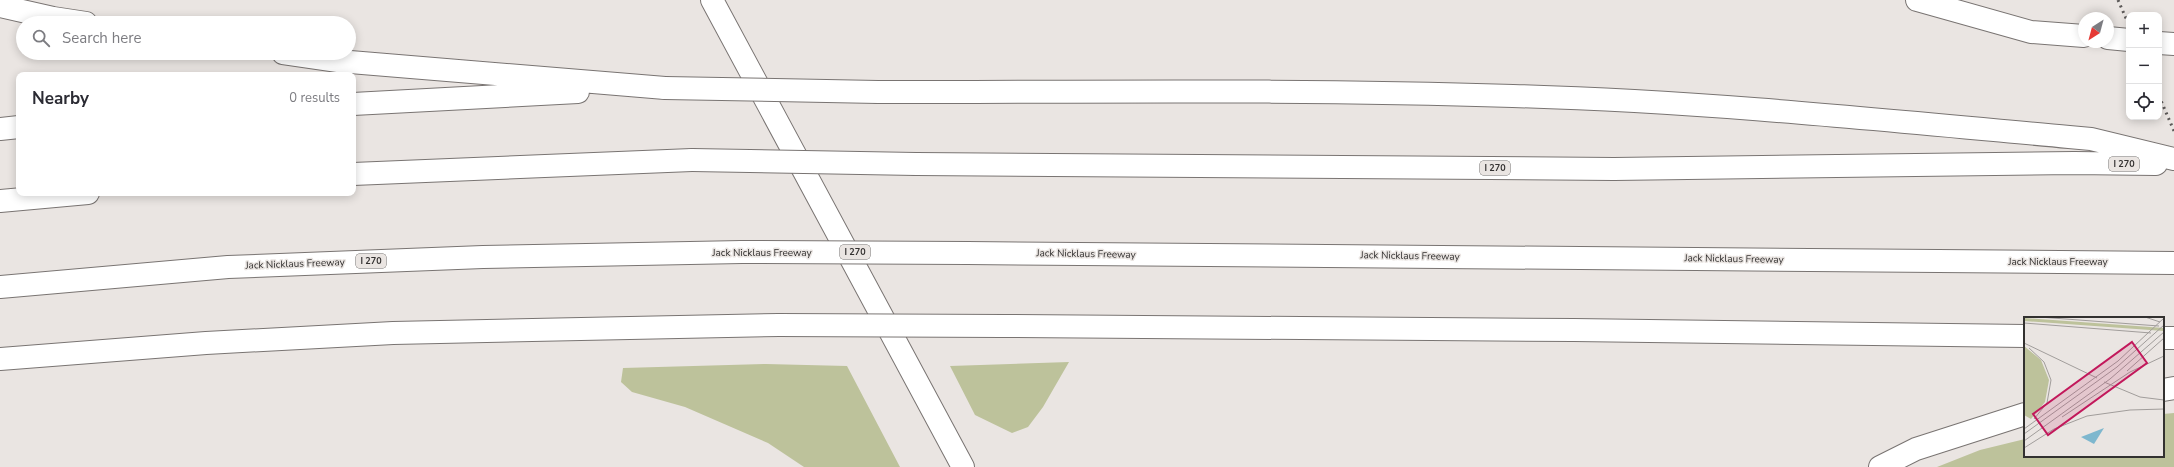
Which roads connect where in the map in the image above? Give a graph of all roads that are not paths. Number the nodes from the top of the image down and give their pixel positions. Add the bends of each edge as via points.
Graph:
1 (712, 0) edge
2 (1917, 0) edge
3 (0, 6) edge
4 (44, 16) edge
5 (2078, 36) edge
6 (2114, 39) edge
7 (2126, 40) edge
8 (2162, 43) edge
9 (2174, 44) edge
10 (331, 60) edge
11 (665, 88) junction
12 (356, 104) edge
13 (16, 127) edge
14 (0, 129) edge
15 (2174, 159) edge
16 (2174, 164) edge
17 (356, 174) edge
18 (55, 196) edge
19 (0, 201) edge
20 (2174, 263) edge
21 (0, 287) edge
22 (2024, 336) edge
23 (0, 359) edge
24 (2174, 388) edge
25 (2164, 390) edge
26 (2024, 414) edge
27 (963, 467) edge
28 (1880, 467) edge

1 - 27 highway
2 - 5 highway via 2031,32
3 - 4 highway
6 - 7 highway
8 - 9 highway
10 - 11 highway
11 - 12 highway
11 - 15 highway, bridge via 1514,96 1787,111 2091,139
13 - 14 highway
16 - 17 highway, I 270, bridge via 1614,169 692,160
18 - 19 highway
20 - 21 highway, Jack Nicklaus Freeway / I 270, bridge via 742,252 483,257 228,267
22 - 23 highway, bridge via 1574,330 779,325 393,333 206,343
24 - 25 highway
26 - 28 highway via 1916,449

